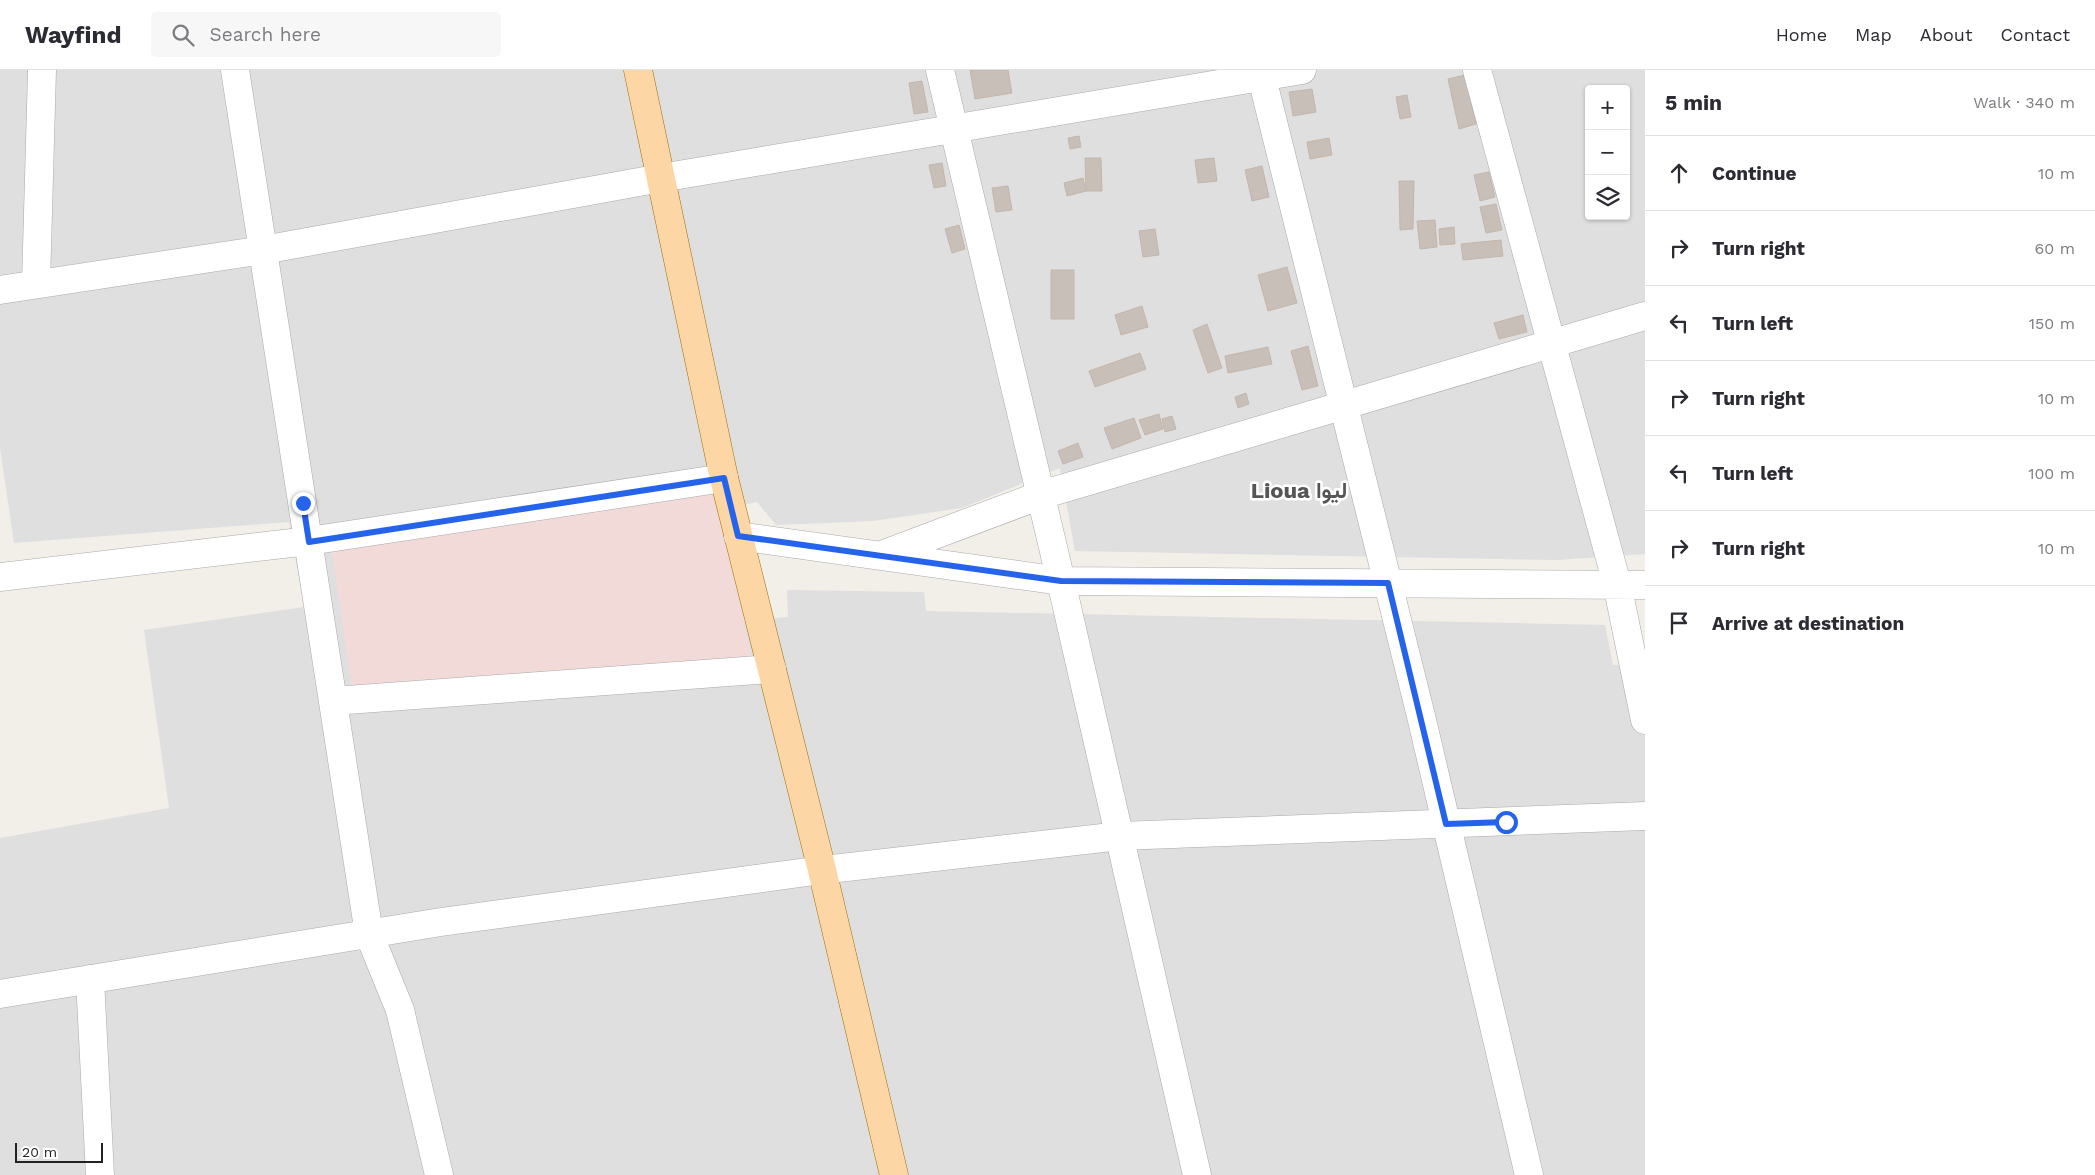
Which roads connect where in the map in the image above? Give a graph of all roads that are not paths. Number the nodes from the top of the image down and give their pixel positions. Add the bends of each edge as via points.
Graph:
1 (42, 70) edge
2 (235, 70) edge
3 (638, 70) edge
4 (940, 70) edge
5 (1302, 70) edge
6 (1477, 70) edge
7 (1261, 74) edge
8 (954, 128) junction
9 (662, 178) junction
10 (263, 250) junction
11 (36, 284) junction
12 (0, 290) edge
13 (1645, 316) edge
14 (1551, 344) junction
15 (1344, 405) junction
16 (724, 478) junction
17 (1040, 495) junction
18 (738, 536) junction
19 (309, 542) junction
20 (881, 555) junction
21 (0, 577) edge
22 (1061, 581) junction
23 (1388, 583) junction
24 (1617, 584) junction
25 (1645, 585) edge
26 (772, 670) junction
27 (333, 702) junction
28 (1645, 720) edge
29 (1645, 816) edge
30 (1446, 824) junction
31 (1120, 836) junction
32 (822, 870) junction
33 (369, 933) junction
34 (90, 979) junction
35 (0, 994) edge
36 (100, 1175) edge
37 (439, 1175) edge
38 (894, 1175) edge
39 (1197, 1175) edge
40 (1528, 1175) edge

1 - 11 street
2 - 10 street
3 - 9 main road
4 - 8 street
5 - 7 street
6 - 14 street
7 - 8 street
7 - 15 street
8 - 9 street
8 - 17 street
9 - 10 street
9 - 16 main road
10 - 11 street
10 - 19 street
11 - 12 street
13 - 14 street
14 - 15 street
14 - 24 street
15 - 17 street
15 - 23 street
16 - 18 main road
16 - 19 street
17 - 20 street
17 - 22 street
18 - 20 street
18 - 26 main road
19 - 21 street
19 - 27 street
20 - 22 street
22 - 23 street
22 - 31 street
23 - 24 street
23 - 30 street
24 - 25 street
24 - 28 street
26 - 27 street
26 - 32 main road
27 - 33 street
29 - 30 street
30 - 31 street
30 - 40 street
31 - 32 street
31 - 39 street
32 - 33 street
32 - 38 main road
33 - 34 street
33 - 37 street via 400,1010
34 - 35 street
34 - 36 street

